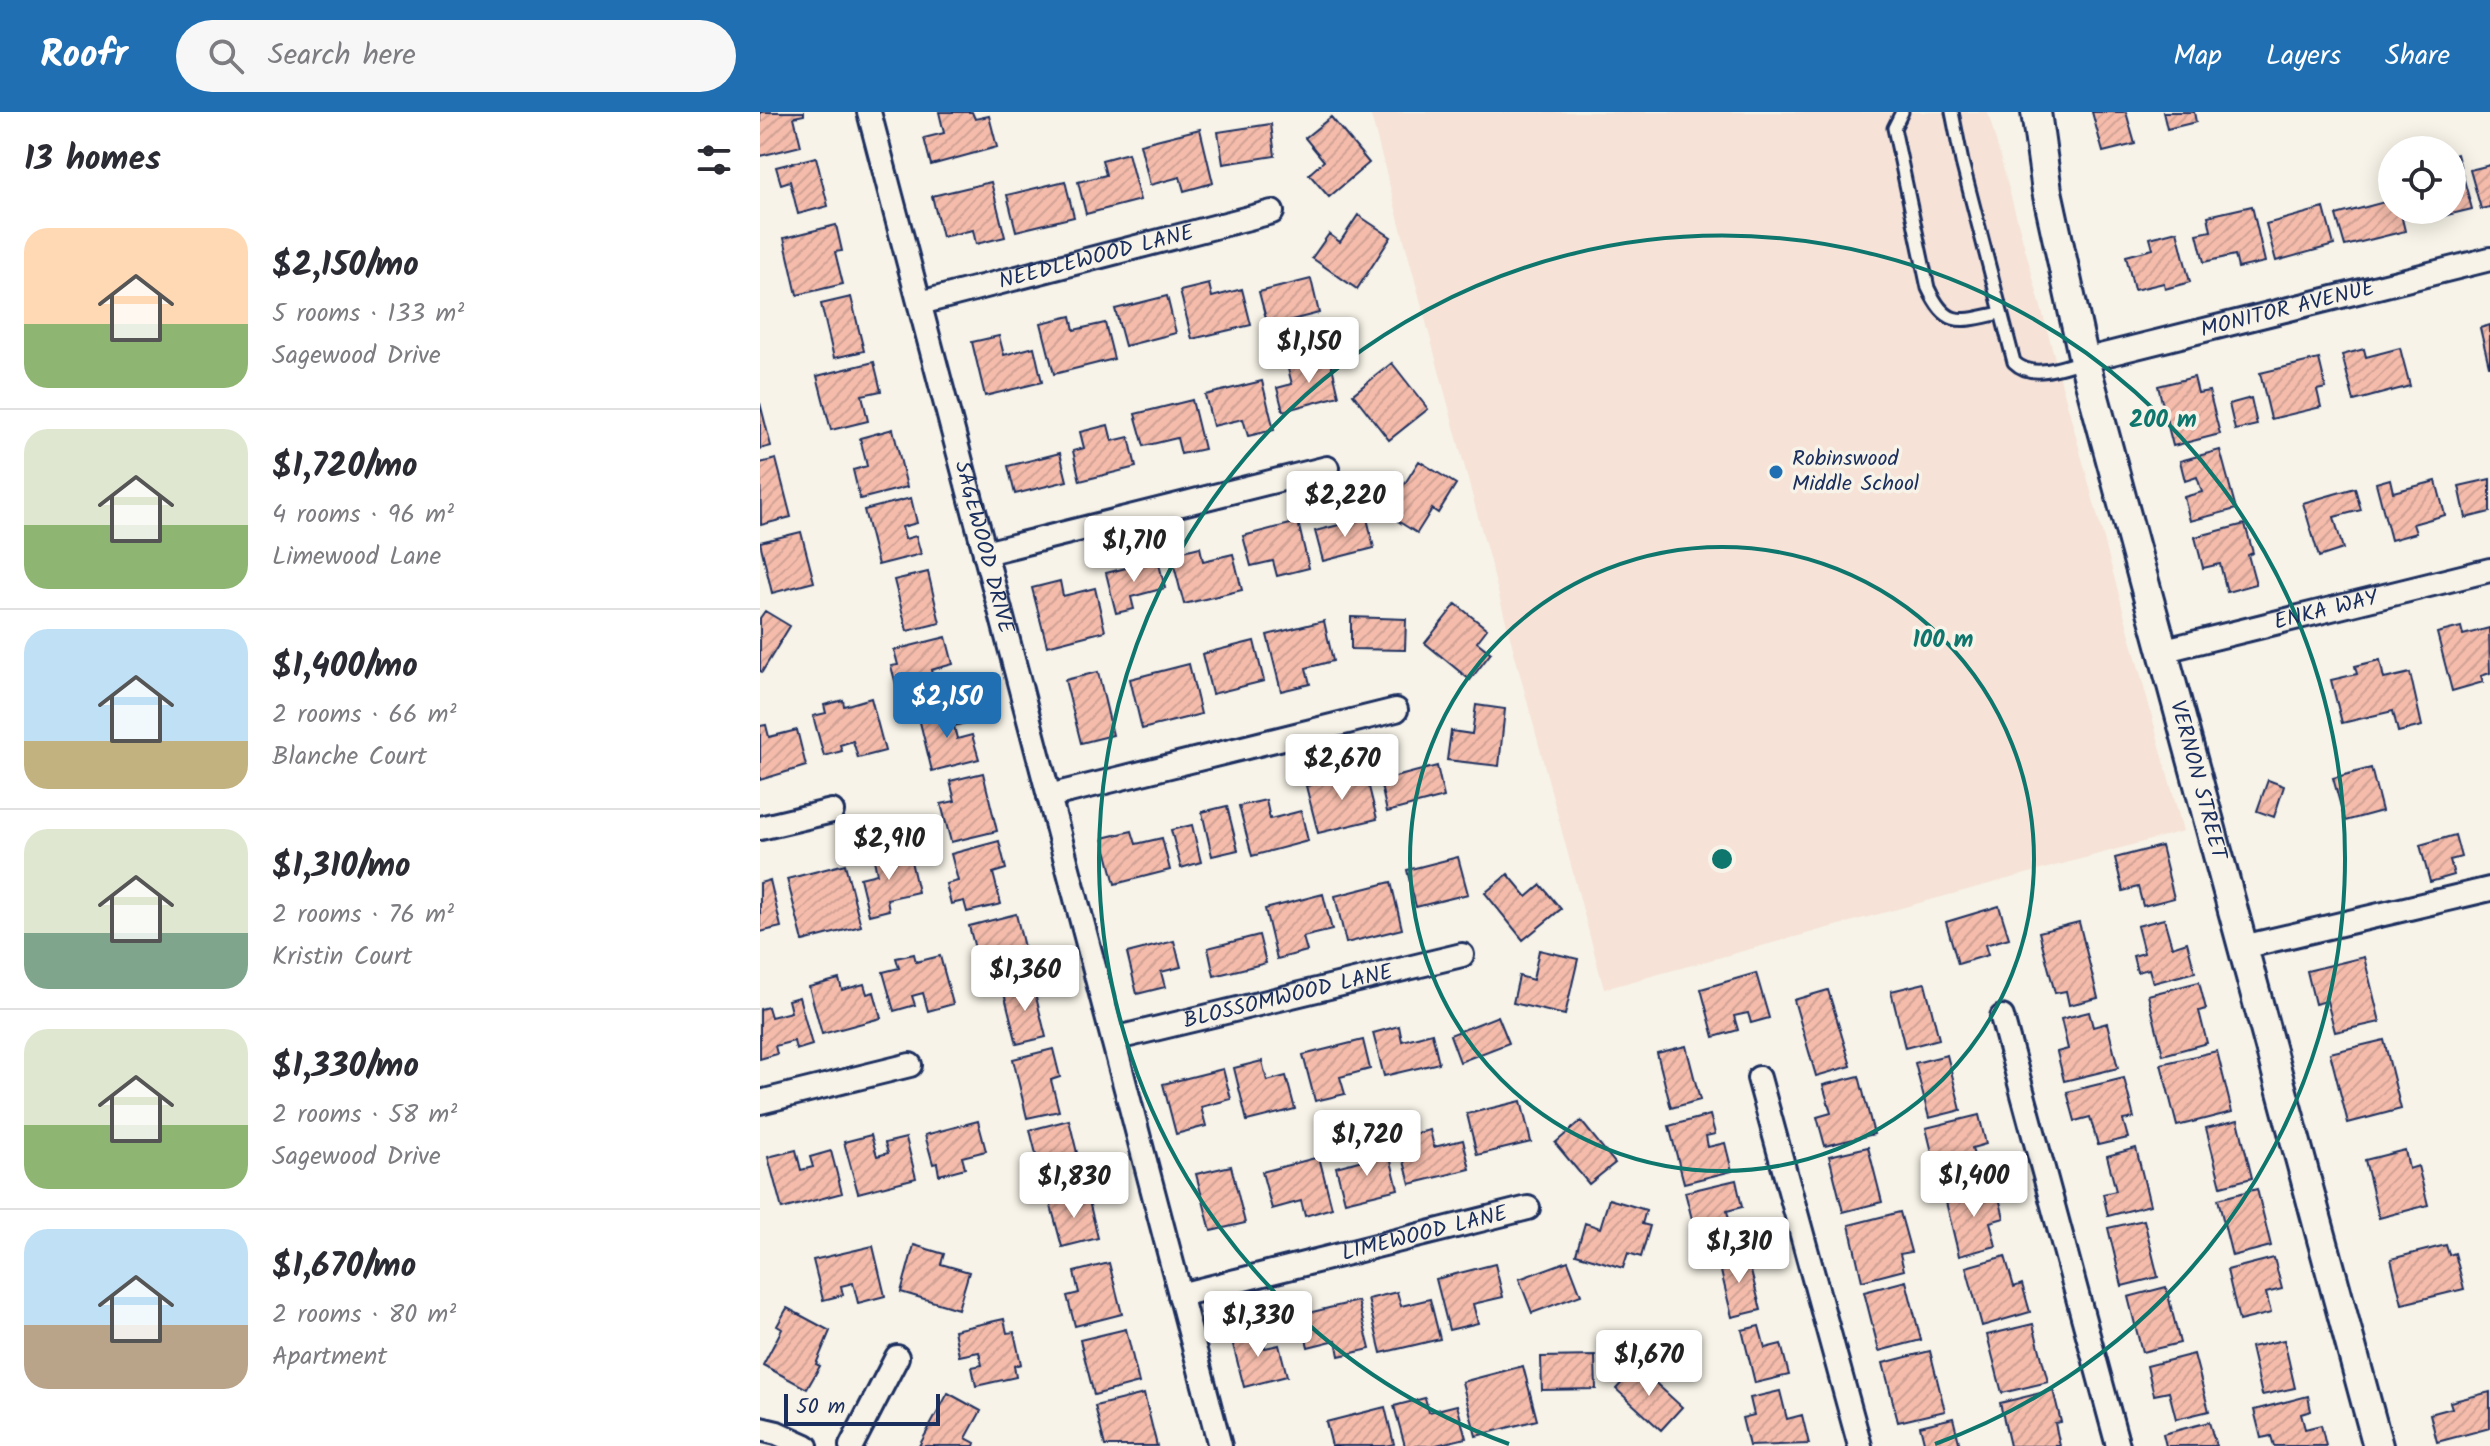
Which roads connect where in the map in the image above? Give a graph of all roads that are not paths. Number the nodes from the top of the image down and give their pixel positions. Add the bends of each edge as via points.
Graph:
1 (869, 112) edge
2 (1902, 112) edge
3 (1952, 112) edge
4 (2036, 112) edge
5 (1272, 212) dead end
6 (2490, 259) edge
7 (920, 303) junction
8 (2000, 313) junction
9 (2084, 360) junction
10 (1327, 468) dead end
11 (985, 553) junction
12 (2490, 570) edge
13 (2161, 651) junction
14 (1396, 710) dead end
15 (1049, 796) junction
16 (832, 811) dead end
17 (760, 828) edge
18 (2490, 889) edge
19 (2243, 947) junction
20 (1462, 955) dead end
21 (2002, 1017) dead end
22 (1113, 1039) junction
23 (910, 1065) dead end
24 (1759, 1078) dead end
25 (760, 1102) edge
26 (1528, 1208) dead end
27 (1180, 1295) junction
28 (897, 1357) dead end
29 (760, 1429) edge
30 (806, 1446) edge
31 (851, 1446) edge
32 (1220, 1446) edge
33 (1860, 1446) edge
34 (2118, 1446) edge
35 (2378, 1446) edge

1 - 7 street, SAGEWOOD DRIVE
2 - 8 lane via 1894,128 1928,288 1944,316
3 - 8 lane
4 - 9 street, VERNON STREET
5 - 7 street, NEEDLEWOOD LANE
6 - 9 street, MONITOR AVENUE
7 - 11 street, SAGEWOOD DRIVE
8 - 9 lane via 2014,362 2022,370 2041,372
9 - 13 street, VERNON STREET
10 - 11 street
11 - 15 street, SAGEWOOD DRIVE
12 - 13 street, ENKA WAY
13 - 19 street, VERNON STREET
14 - 15 street
15 - 22 street, SAGEWOOD DRIVE
16 - 17 street
18 - 19 street
19 - 35 street, VERNON STREET
20 - 22 street, BLOSSOMWOOD LANE
21 - 34 street
22 - 27 street, SAGEWOOD DRIVE
23 - 25 street
24 - 33 street
26 - 27 street, LIMEWOOD LANE
27 - 32 street, SAGEWOOD DRIVE
28 - 31 street
29 - 30 street

